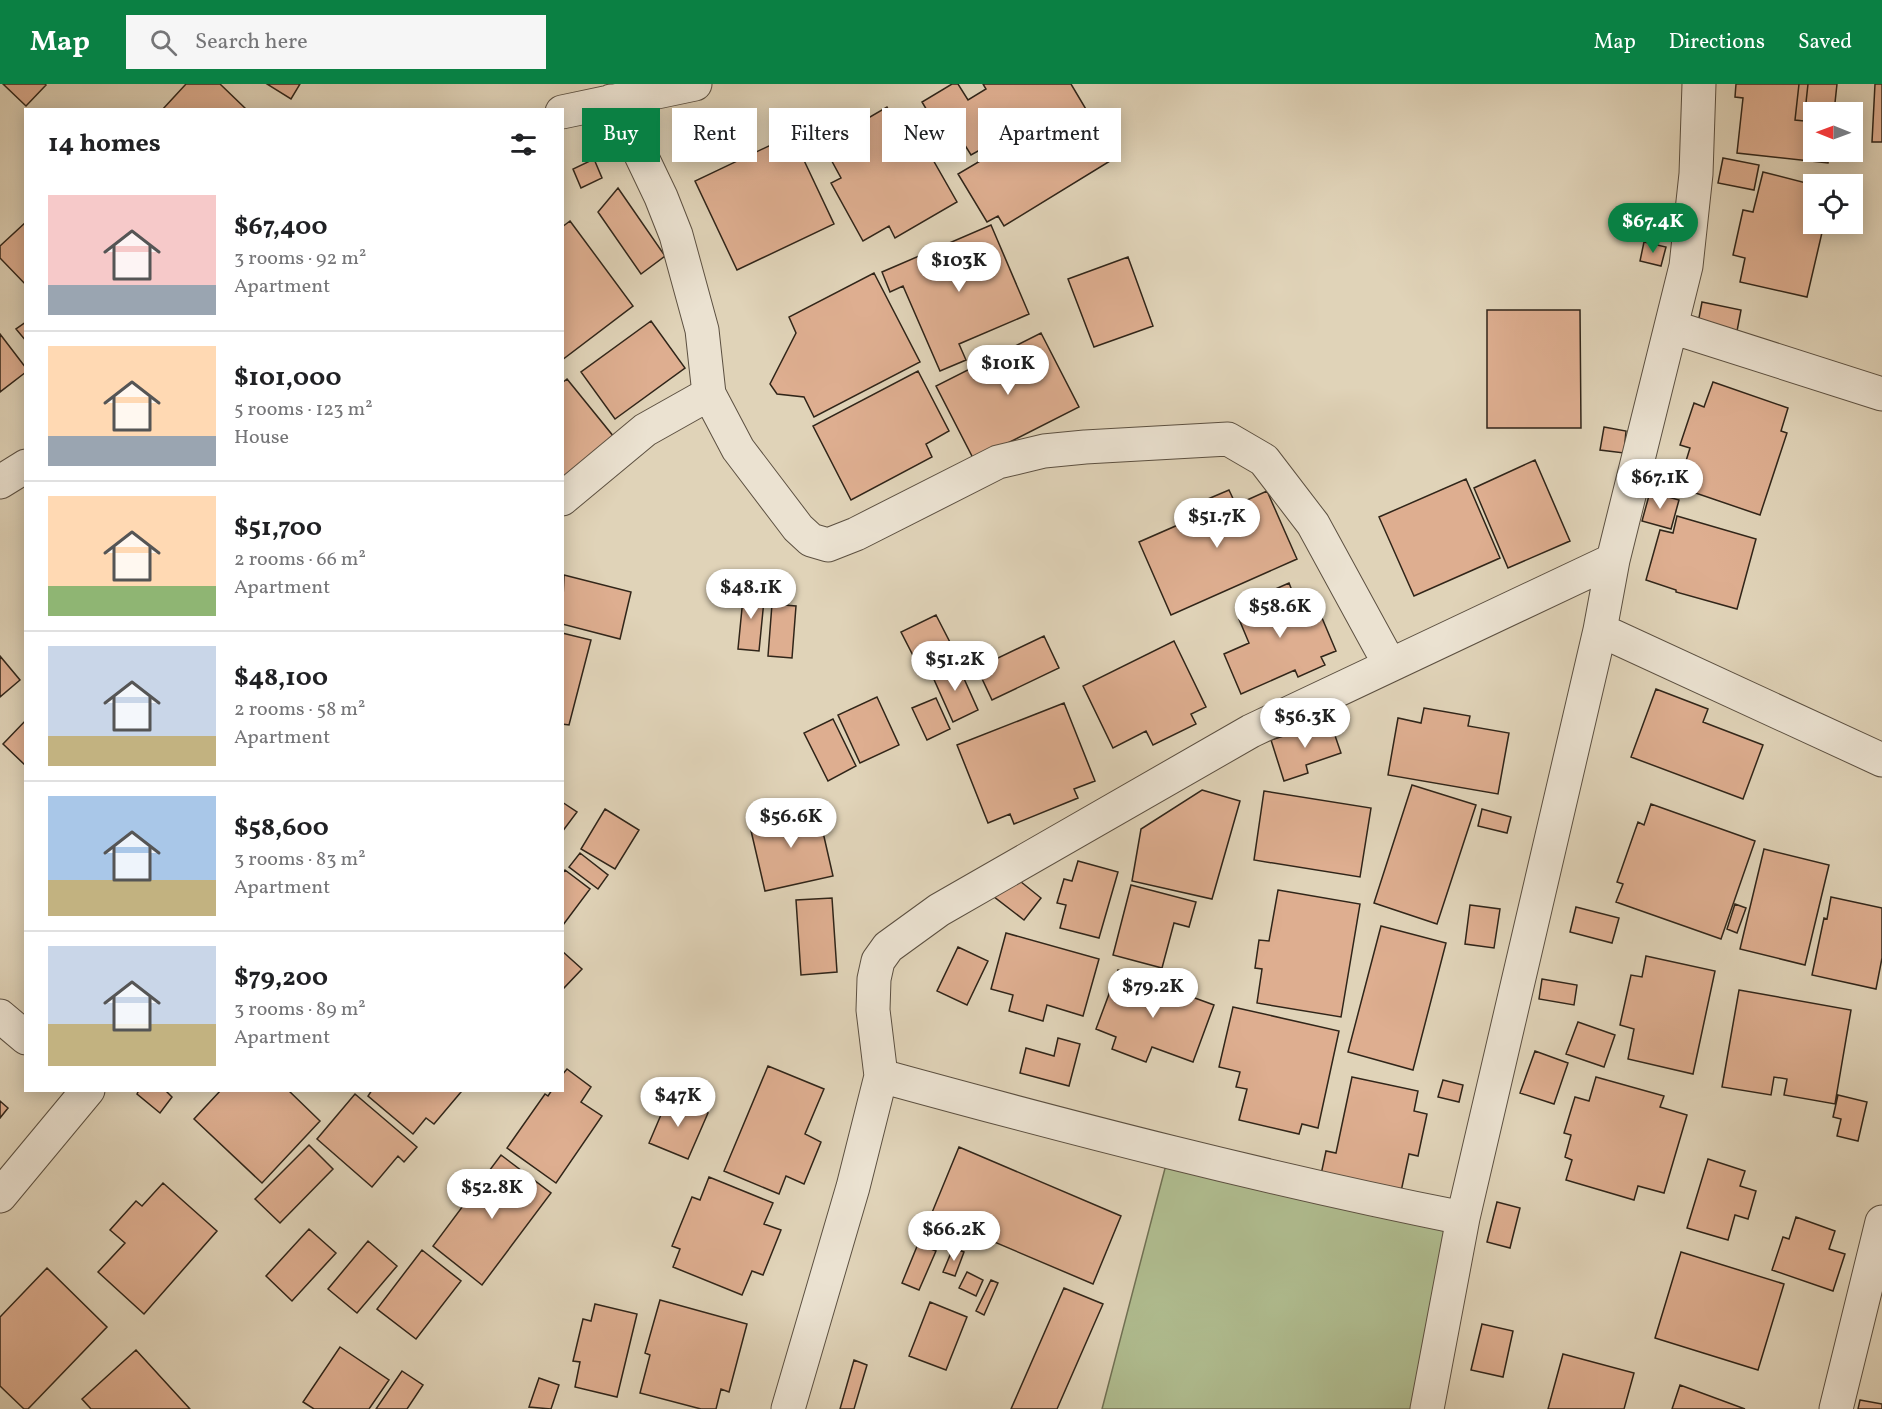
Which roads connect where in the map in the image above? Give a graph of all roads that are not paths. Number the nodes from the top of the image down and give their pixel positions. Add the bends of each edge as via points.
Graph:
1 (695, 84) edge
2 (1699, 84) edge
3 (614, 93) edge
4 (564, 111) edge
5 (1672, 327) junction
6 (709, 394) junction
7 (1882, 394) edge
8 (24, 467) edge
9 (0, 482) edge
10 (564, 498) edge
11 (1613, 560) junction
12 (1600, 630) junction
13 (1390, 665) junction
14 (1882, 760) edge
15 (0, 1017) edge
16 (24, 1036) edge
17 (881, 1076) junction
18 (86, 1092) edge
19 (0, 1196) edge
20 (1463, 1218) junction
21 (1882, 1222) edge
22 (788, 1409) edge
23 (1426, 1409) edge
24 (1836, 1409) edge

1 - 3 street
2 - 5 street via 1696,174 1686,266
3 - 4 street
3 - 6 street via 675,235 702,330
5 - 7 street
5 - 11 street
6 - 10 street via 645,430
6 - 13 street via 738,449 798,528 811,540 828,545 998,462 1044,451 1228,439 1264,460 1313,524
8 - 9 street
11 - 12 street
11 - 13 street
12 - 14 street
12 - 20 street
13 - 17 street via 1200,759 939,910 888,947 878,961 874,979 873,1010
15 - 16 street
17 - 20 street via 1138,1146 1322,1190
17 - 22 street
18 - 19 street
20 - 23 street
21 - 24 street

